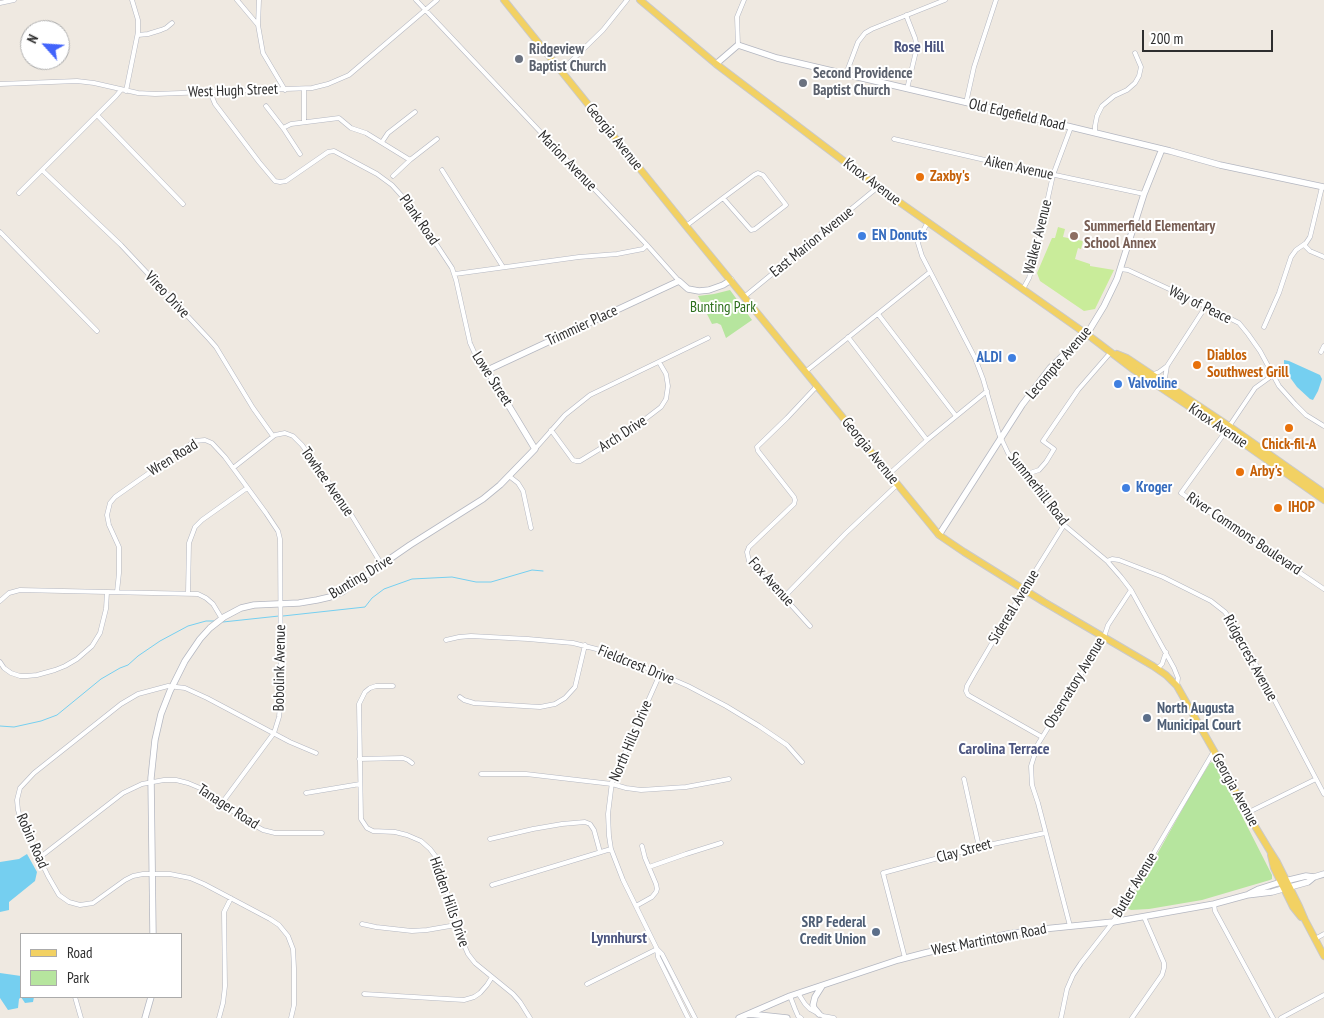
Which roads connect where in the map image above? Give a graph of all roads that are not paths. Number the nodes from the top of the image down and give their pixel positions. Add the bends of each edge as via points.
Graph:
1 (14, 0) edge
2 (132, 0) edge
3 (237, 0) edge
4 (259, 0) edge
5 (416, 0) edge
6 (437, 0) edge
7 (504, 0) edge
8 (627, 0) edge
9 (640, 0) edge
10 (744, 0) edge
11 (945, 0) edge
12 (996, 0) edge
13 (0, 3) edge
14 (425, 11) junction
15 (906, 15) junction
16 (172, 23) dead end
17 (258, 25) junction
18 (138, 35) junction
19 (738, 45) junction
20 (1135, 53) dead end
21 (716, 64) junction
22 (562, 72) junction
23 (846, 74) junction
24 (0, 84) edge
25 (304, 89) junction
26 (907, 89) junction
27 (121, 90) junction
28 (285, 90) junction
29 (126, 91) junction
30 (210, 92) junction
31 (966, 103) junction
32 (266, 106) dead end
33 (415, 112) dead end
34 (97, 116) junction
35 (304, 122) junction
36 (1071, 127) junction
37 (283, 128) junction
38 (1095, 133) junction
39 (438, 139) dead end
40 (894, 139) dead end
41 (382, 142) junction
42 (1162, 149) junction
43 (300, 154) dead end
44 (410, 160) junction
45 (42, 170) junction
46 (442, 170) dead end
47 (1053, 175) junction
48 (393, 176) dead end
49 (878, 187) junction
50 (1323, 187) edge
51 (19, 193) dead end
52 (1144, 194) junction
53 (723, 198) junction
54 (183, 204) dead end
55 (928, 222) junction
56 (686, 226) junction
57 (0, 232) edge
58 (646, 245) junction
59 (1304, 245) junction
60 (1324, 257) edge
61 (503, 267) junction
62 (1120, 269) junction
63 (930, 272) junction
64 (455, 274) junction
65 (731, 280) junction
66 (679, 281) junction
67 (1023, 289) junction
68 (744, 297) junction
69 (1206, 306) junction
70 (878, 314) junction
71 (1264, 327) dead end
72 (97, 331) dead end
73 (1087, 334) junction
74 (848, 337) junction
75 (708, 338) dead end
76 (1324, 346) edge
77 (1112, 352) junction
78 (1322, 352) dead end
79 (659, 362) junction
80 (1167, 366) junction
81 (487, 372) junction
82 (805, 372) junction
83 (1151, 375) junction
84 (1273, 375) junction
85 (1164, 384) junction
86 (817, 386) junction
87 (987, 391) junction
88 (956, 416) junction
89 (1324, 426) edge
90 (1228, 428) junction
91 (551, 430) junction
92 (273, 436) junction
93 (1000, 437) junction
94 (927, 440) junction
95 (535, 449) junction
96 (233, 468) junction
97 (889, 474) junction
98 (1024, 475) junction
99 (509, 476) junction
100 (898, 485) junction
101 (247, 488) junction
102 (1324, 493) edge
103 (1324, 500) edge
104 (1064, 525) junction
105 (531, 528) dead end
106 (939, 535) junction
107 (1106, 561) junction
108 (382, 565) junction
109 (1324, 588) edge
110 (1024, 589) junction
111 (1130, 590) junction
112 (108, 592) junction
113 (117, 592) junction
114 (188, 593) junction
115 (783, 596) junction
116 (0, 601) edge
117 (280, 604) junction
118 (222, 619) junction
119 (810, 626) dead end
120 (1104, 637) junction
121 (446, 640) dead end
122 (585, 645) junction
123 (1166, 652) junction
124 (0, 662) edge
125 (1158, 669) junction
126 (660, 674) junction
127 (172, 686) junction
128 (393, 686) dead end
129 (1177, 686) junction
130 (460, 697) dead end
131 (274, 733) junction
132 (1042, 737) junction
133 (1214, 751) junction
134 (316, 753) dead end
135 (359, 759) junction
136 (802, 762) dead end
137 (412, 763) dead end
138 (481, 774) dead end
139 (1316, 778) junction
140 (729, 779) dead end
141 (964, 779) dead end
142 (151, 782) junction
143 (360, 784) junction
144 (612, 784) junction
145 (306, 793) dead end
146 (1324, 794) edge
147 (222, 803) junction
148 (1247, 813) junction
149 (322, 833) dead end
150 (1045, 833) junction
151 (490, 839) dead end
152 (722, 843) dead end
153 (642, 846) dead end
154 (979, 847) junction
155 (611, 849) junction
156 (600, 852) junction
157 (39, 858) junction
158 (649, 867) junction
159 (152, 874) junction
160 (1324, 874) edge
161 (492, 885) dead end
162 (1285, 885) junction
163 (231, 898) junction
164 (1214, 904) junction
165 (636, 906) junction
166 (1144, 917) junction
167 (1113, 922) junction
168 (362, 924) dead end
169 (456, 925) junction
170 (1070, 926) junction
171 (153, 933) edge
172 (1324, 934) edge
173 (1314, 939) junction
174 (657, 949) junction
175 (1324, 956) edge
176 (905, 958) junction
177 (492, 977) junction
178 (586, 984) dead end
179 (822, 985) junction
180 (798, 993) junction
181 (364, 994) dead end
182 (1324, 995) edge
183 (790, 996) junction
184 (75, 998) edge
185 (151, 998) edge
186 (747, 1014) junction
187 (819, 1014) junction
188 (81, 1018) edge
189 (146, 1018) edge
190 (220, 1018) edge
191 (291, 1018) edge
192 (530, 1018) edge
193 (688, 1018) edge
194 (694, 1018) edge
195 (739, 1018) edge
196 (787, 1018) edge
197 (801, 1018) edge
198 (834, 1018) edge
199 (1061, 1018) edge
200 (1132, 1018) edge
201 (1272, 1018) edge
202 (1281, 1018) edge

1 - 13 street
2 - 18 street via 138,20
3 - 17 street
4 - 17 street
5 - 14 street, Marion Avenue
6 - 14 street, West Hugh Street
7 - 22 main road, Georgia Avenue
8 - 22 street
9 - 21 main road, Knox Avenue
10 - 19 street via 737,20
11 - 15 street
12 - 31 street
14 - 25 street, West Hugh Street via 349,75
14 - 58 street, Marion Avenue
15 - 23 street via 862,36
15 - 26 street via 917,47
16 - 18 street via 161,30
17 - 28 street via 263,53
18 - 29 street
19 - 21 street
19 - 23 street, Old Edgefield Road
20 - 38 street via 1141,67 1139,76 1127,90 1102,106
21 - 49 main road, Knox Avenue
22 - 56 main road, Georgia Avenue
23 - 26 street, Old Edgefield Road
24 - 27 street, West Hugh Street via 73,80
25 - 28 street, West Hugh Street
25 - 35 street
26 - 31 street, Old Edgefield Road
27 - 29 street, West Hugh Street
27 - 34 street
28 - 30 street, West Hugh Street
29 - 30 street, West Hugh Street via 155,94
30 - 64 street, Plank Road via 215,104 275,181 286,181 331,151 384,179 411,206
31 - 36 street, Old Edgefield Road
32 - 37 street
33 - 41 street via 388,133
34 - 45 street
34 - 54 street
35 - 37 street
35 - 41 street via 339,118
36 - 38 street, Old Edgefield Road
36 - 47 street, Walker Avenue
37 - 43 street
38 - 42 street, Old Edgefield Road
39 - 44 street
40 - 47 street, Aiken Avenue
41 - 44 street
42 - 50 street, Old Edgefield Road
42 - 52 street, Lecompte Avenue
44 - 48 street
45 - 51 street
45 - 92 street, Vireo Drive via 125,249 206,336
46 - 61 street
47 - 52 street, Aiken Avenue
47 - 67 street, Walker Avenue via 1033,266
49 - 55 main road, Knox Avenue
49 - 68 street, East Marion Avenue
50 - 59 street via 1310,237
52 - 62 street, Lecompte Avenue
53 - 53 street via 758,173 786,204 751,230
53 - 56 street
55 - 63 street, Summerhill Road via 918,243
55 - 67 main road, Knox Avenue
56 - 65 main road, Georgia Avenue
57 - 72 street
58 - 61 street via 643,249 626,252
58 - 66 street, Marion Avenue
59 - 60 street
59 - 71 street via 1291,257
61 - 64 street
62 - 69 street, Way of Peace
62 - 73 street, Lecompte Avenue
63 - 70 street
63 - 87 street, Summerhill Road via 975,358
64 - 81 street, Lowe Street via 470,342
65 - 66 street, Marion Avenue via 699,291 688,289
65 - 68 main road, Georgia Avenue
66 - 81 street, Trimmier Place
67 - 73 main road, Knox Avenue
68 - 82 main road, Georgia Avenue
69 - 80 street
69 - 84 street, Way of Peace via 1239,324
70 - 74 street
70 - 88 street
73 - 77 main road, Knox Avenue
73 - 93 street, Lecompte Avenue via 1050,368
74 - 82 street
74 - 94 street
75 - 79 street, Bunting Drive
76 - 78 street
77 - 83 main road, Knox Avenue
77 - 90 main road, Knox Avenue via 1134,370
77 - 98 street via 1078,390 1042,441 1054,449 1046,462 1039,470
79 - 91 street, Bunting Drive via 590,395
79 - 91 street, Arch Drive via 668,386 664,403 603,447 576,461
80 - 83 street
80 - 85 street
81 - 95 street, Lowe Street
82 - 86 main road, Georgia Avenue
83 - 85 main road, Knox Avenue
84 - 89 street, Way of Peace via 1306,415
84 - 90 street via 1255,388
85 - 90 main road, Knox Avenue
86 - 97 main road, Georgia Avenue
86 - 115 street, Fox Avenue via 757,447 795,500 748,547 746,555 776,592
87 - 88 street
87 - 93 street, Summerhill Road
88 - 94 street
90 - 102 main road, Knox Avenue
90 - 103 main road, Knox Avenue
90 - 109 street, River Commons Boulevard via 1181,493
91 - 95 street, Bunting Drive
92 - 96 street
92 - 108 street, Towhee Avenue via 288,434 302,445
93 - 98 street, Summerhill Road
93 - 106 street, Lecompte Avenue
94 - 97 street
95 - 99 street, Bunting Drive
96 - 101 street, Wren Road
96 - 113 street, Wren Road via 212,443 198,440 115,497 107,515 119,547
97 - 100 main road, Georgia Avenue
98 - 104 street, Summerhill Road
99 - 105 street via 523,491
99 - 108 street, Bunting Drive via 483,499
100 - 106 main road, Georgia Avenue
100 - 115 street
101 - 114 street via 202,520 191,534
101 - 117 street, Wren Road via 279,535
104 - 107 street, Summerhill Road
104 - 110 street, Sidereal Avenue
106 - 110 main road, Georgia Avenue
107 - 111 street, Summerhill Road
107 - 139 street, Ridgecrest Avenue via 1119,560 1163,577 1211,601 1225,612
108 - 117 street, Bunting Drive via 336,595
110 - 120 main road, Georgia Avenue
110 - 132 street, Sidereal Avenue via 966,691
111 - 120 street, Observatory Avenue
111 - 123 street, Summerhill Road
112 - 113 street
112 - 116 street via 17,591
112 - 124 street via 100,633 92,646 77,659 55,670 27,676 11,673
113 - 114 street
114 - 118 street via 206,598
115 - 119 street, Fox Avenue
117 - 118 street, Bunting Drive via 247,607
117 - 131 street, Bobolink Avenue via 280,710
118 - 127 street, Bunting Drive via 195,645
120 - 125 main road, Georgia Avenue
120 - 132 street, Observatory Avenue
121 - 122 street, Fieldcrest Drive via 479,636
122 - 126 street, Fieldcrest Drive
122 - 130 street via 575,687 555,704 540,707 474,703
123 - 125 street
123 - 129 street, Summerhill Road via 1178,678
125 - 129 main road, Georgia Avenue
126 - 136 street, Fieldcrest Drive via 759,726 787,745
126 - 144 street, North Hills Drive
127 - 131 street, Robin Road via 190,690
127 - 142 street, Bunting Drive via 155,740
127 - 157 street, Robin Road via 146,691 126,700 23,784 18,796 18,810
128 - 135 street, Hidden Hills Drive via 372,687 361,698
129 - 133 main road, Georgia Avenue
131 - 134 street, Robin Road
131 - 147 street, Bobolink Avenue
132 - 150 street, Observatory Avenue via 1033,758 1031,778
133 - 148 main road, Georgia Avenue
133 - 167 street, Butler Avenue
135 - 137 street via 403,758
135 - 143 street, Hidden Hills Drive
138 - 144 street via 526,774
139 - 146 street, Ridgecrest Avenue
139 - 148 street
140 - 144 street via 651,790 634,790
141 - 154 street
142 - 147 street, Tanager Road via 170,780 188,783
142 - 157 street, Tanager Road via 123,793
142 - 159 street, Bunting Drive
143 - 145 street
143 - 169 street, Hidden Hills Drive via 360,814 367,828 408,835 421,841 432,853 440,867
144 - 155 street, North Hills Drive via 608,824
147 - 149 street, Tanager Road via 263,830
148 - 162 main road, Georgia Avenue via 1278,862
150 - 154 street, Clay Street
150 - 170 street, Observatory Avenue
151 - 156 street via 585,822 594,830
152 - 158 street
153 - 158 street
154 - 176 street, Clay Street via 883,873
155 - 156 street
155 - 165 street, North Hills Drive
156 - 161 street
157 - 159 street, Robin Road via 59,895 77,905 96,902 128,878
158 - 165 street via 656,892
159 - 163 street, Robin Road via 190,878
159 - 171 street, Bunting Drive
160 - 162 street, West Martintown Road via 1308,882
162 - 164 street, West Martintown Road via 1259,889
162 - 173 main road, Georgia Avenue
163 - 190 street via 224,912 225,986
163 - 191 street, Robin Road via 275,922 288,936 294,963
164 - 166 street, West Martintown Road
164 - 201 street
165 - 174 street, North Hills Drive
166 - 167 street, West Martintown Road
166 - 200 street via 1164,963 1164,971
167 - 170 street, West Martintown Road
167 - 199 street, Butler Avenue via 1073,975
168 - 169 street via 412,931
169 - 177 street, Hidden Hills Drive via 468,954
170 - 176 street, West Martintown Road via 1003,935
172 - 173 street
173 - 175 main road, Georgia Avenue
174 - 178 street
174 - 193 street, North Hills Drive via 658,958
174 - 194 street, North Hills Drive
176 - 179 street, West Martintown Road
177 - 181 street via 480,993 464,1000
177 - 192 street, Hidden Hills Drive via 513,994
179 - 180 street, West Martintown Road
179 - 187 street via 813,1005
180 - 183 street, West Martintown Road
180 - 187 street via 807,1007
182 - 202 street
183 - 186 street, West Martintown Road
183 - 197 street
184 - 188 street
185 - 189 street
186 - 195 street, West Martintown Road
186 - 196 street
187 - 198 street

